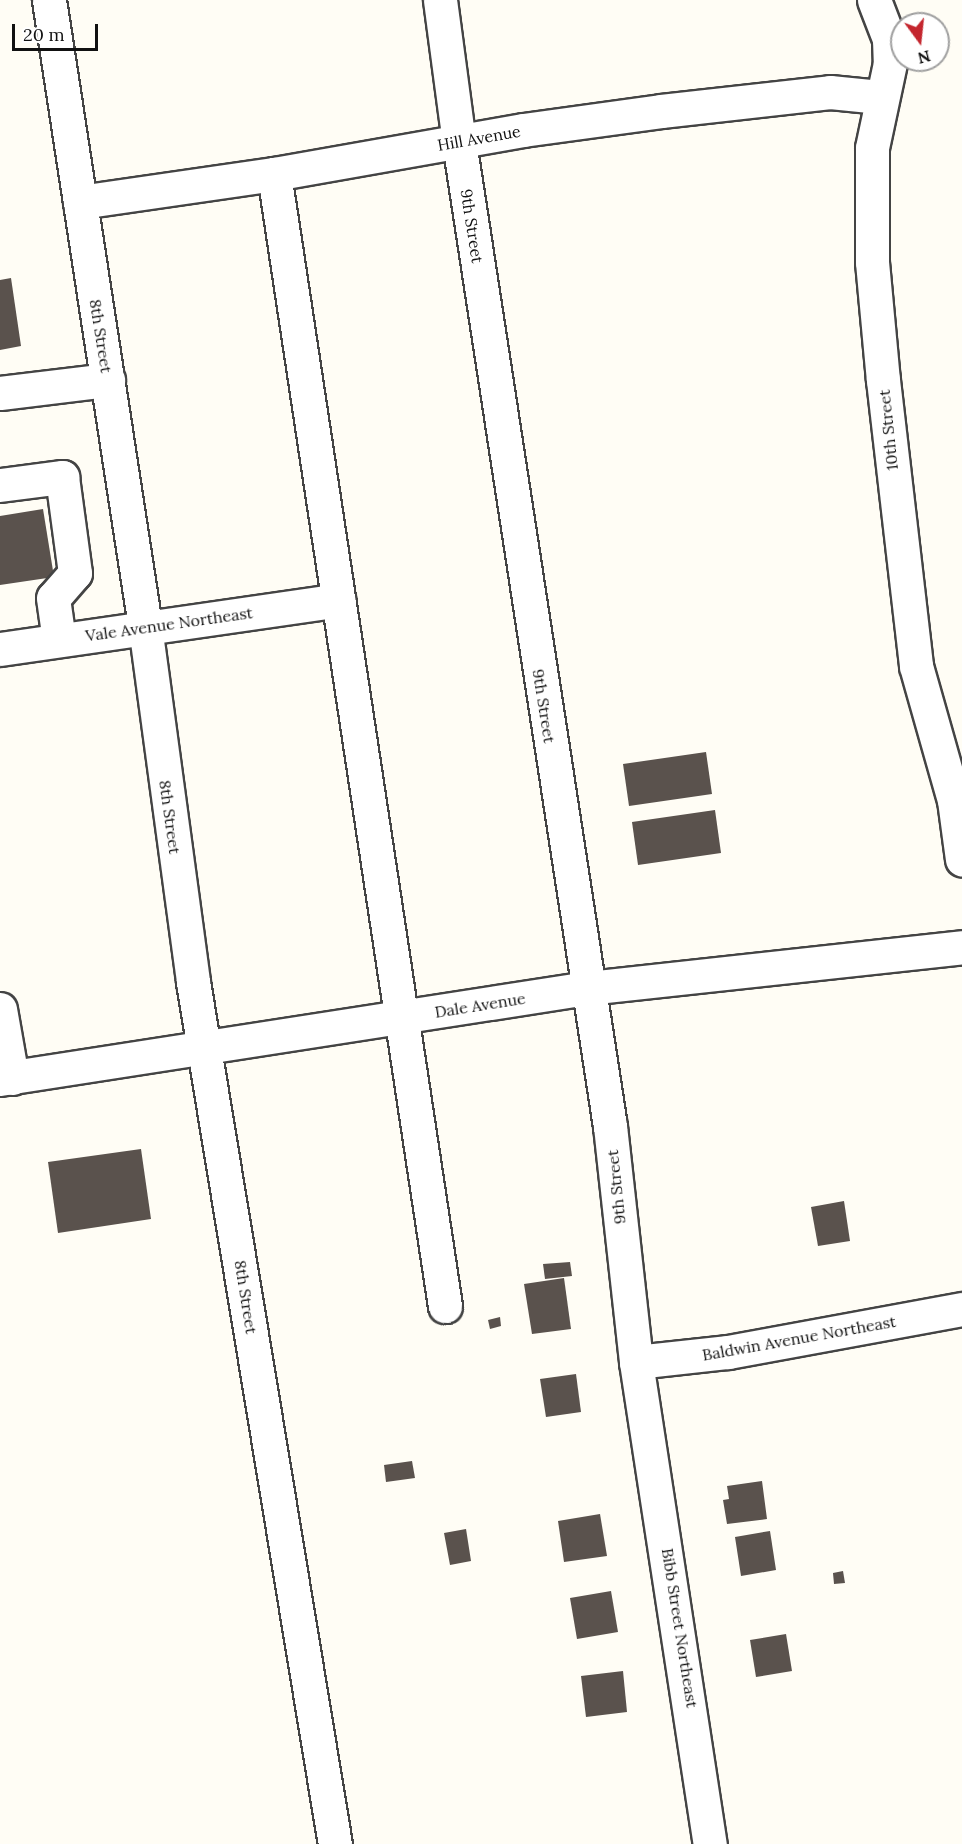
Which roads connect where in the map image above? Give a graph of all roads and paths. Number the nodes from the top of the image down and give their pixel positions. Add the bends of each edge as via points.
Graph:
1 (49, 0) edge
2 (440, 0) edge
3 (874, 0) edge
4 (880, 97) junction
5 (459, 142) junction
6 (274, 174) junction
7 (80, 202) junction
8 (108, 380) junction
9 (0, 393) edge
10 (0, 485) edge
11 (338, 600) junction
12 (145, 626) junction
13 (59, 640) junction
14 (0, 649) edge
15 (962, 859) edge
16 (962, 946) edge
17 (587, 987) junction
18 (0, 1009) edge
19 (402, 1017) junction
20 (204, 1047) junction
21 (6, 1078) edge
22 (445, 1306) dead end
23 (962, 1310) edge
24 (636, 1362) junction
25 (646, 1413) joint
26 (335, 1844) edge
27 (710, 1844) edge

1 - 7 street, 8th Street
2 - 5 street, 9th Street
3 - 4 street, 10th Street via 890,39 890,63
4 - 5 street, Hill Avenue via 830,92 649,113
4 - 15 street, 10th Street via 872,148 872,262 884,391 916,666 951,790
5 - 6 street, Hill Avenue
5 - 17 street, 9th Street
6 - 7 street, Hill Avenue
6 - 11 street
7 - 8 street, 8th Street
8 - 9 street
8 - 12 street, 8th Street
10 - 13 street via 62,477 75,573 53,598
11 - 12 street, Vale Avenue Northeast
11 - 19 street
12 - 13 street, Vale Avenue Northeast
12 - 20 street, 8th Street
13 - 14 street, Vale Avenue Northeast
16 - 17 street, Dale Avenue
17 - 19 street, Dale Avenue
17 - 24 street, 9th Street via 610,1126
18 - 21 street
19 - 20 street, Dale Avenue
19 - 22 street
20 - 21 street, Dale Avenue
20 - 26 street, 8th Street
23 - 24 street, Baldwin Avenue Northeast via 728,1352
24 - 25 street, 9th Street
25 - 27 street, Bibb Street Northeast

